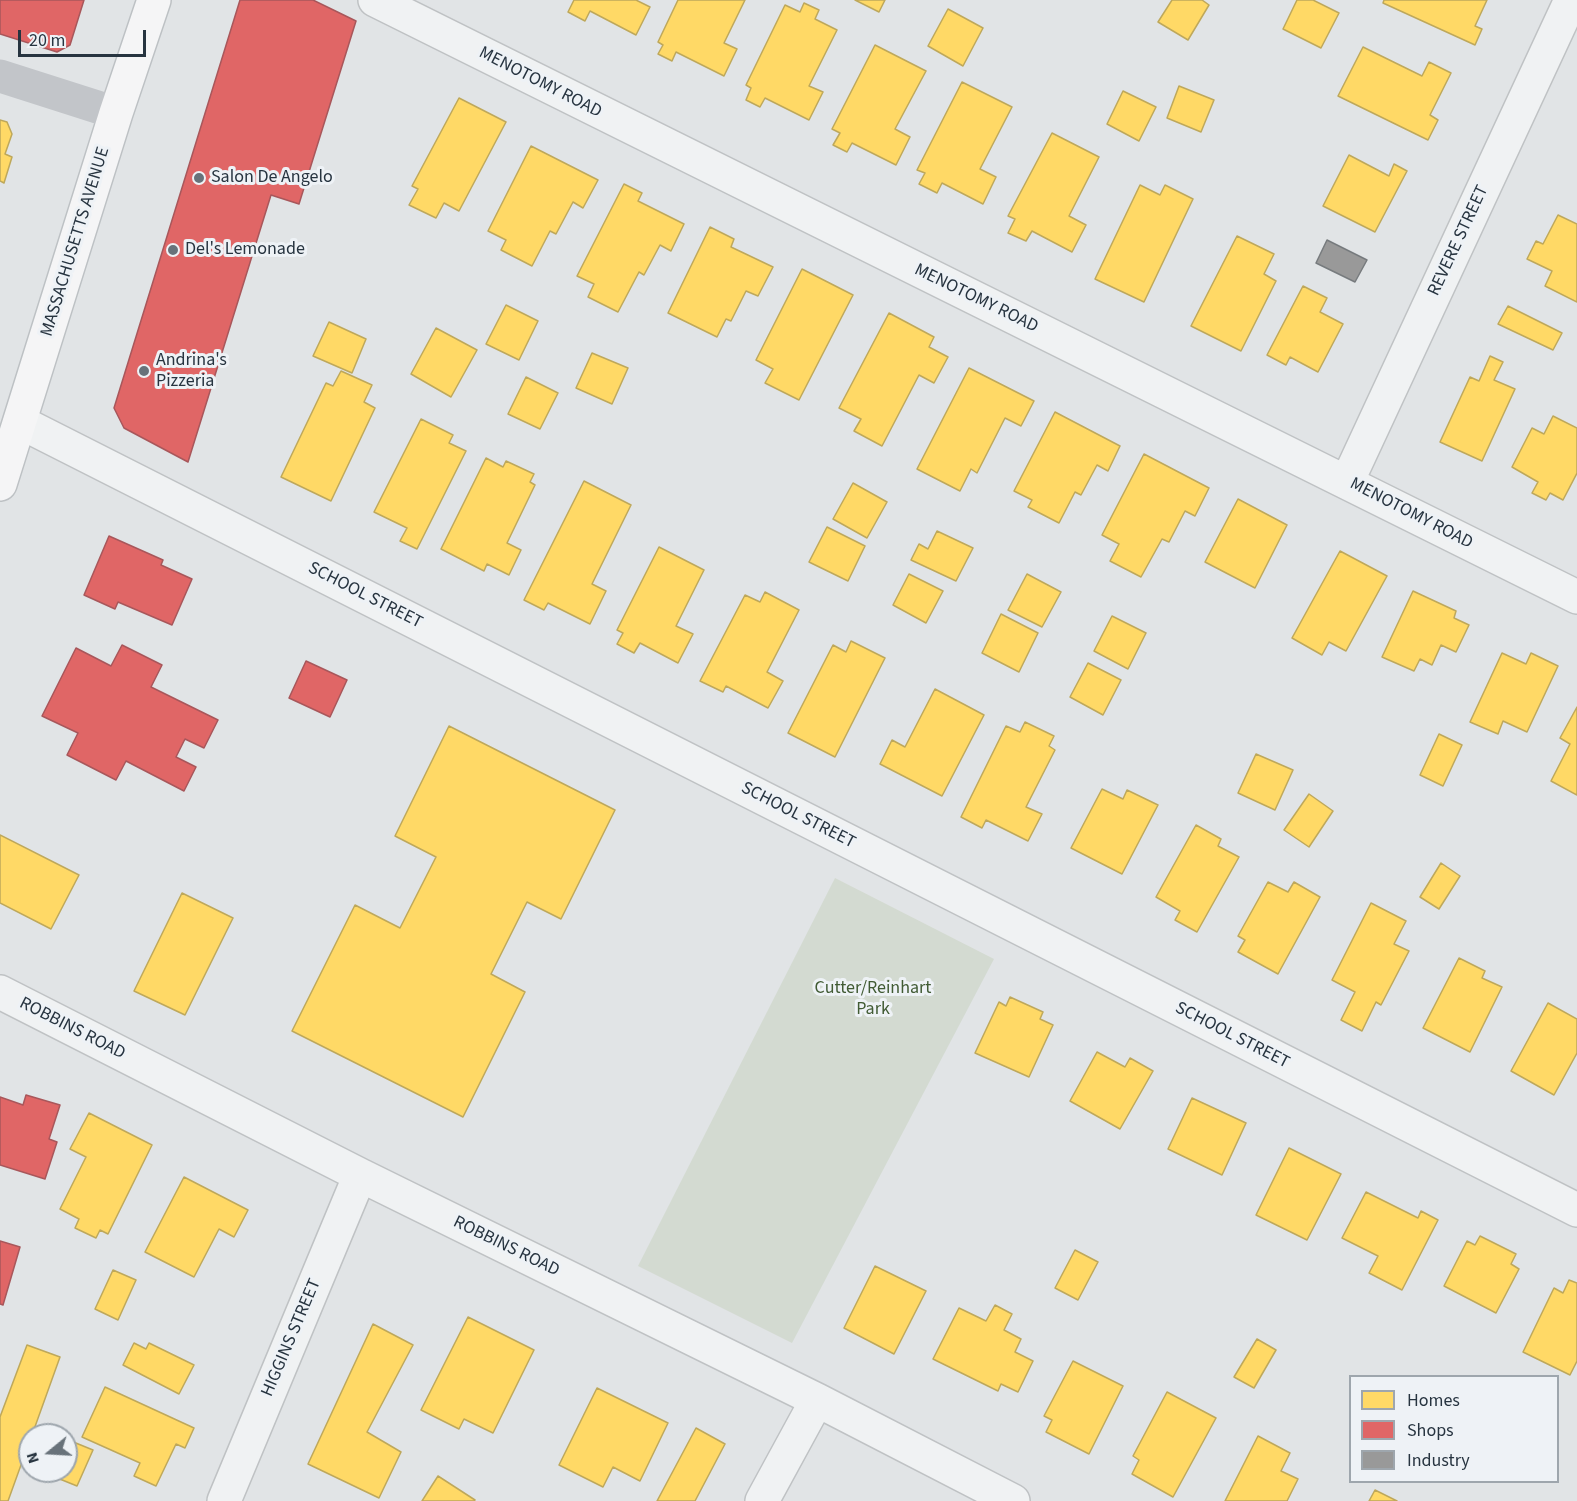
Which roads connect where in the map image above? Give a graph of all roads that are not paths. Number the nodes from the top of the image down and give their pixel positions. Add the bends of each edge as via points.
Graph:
1 (154, 0) edge
2 (375, 0) edge
3 (1571, 0) edge
4 (0, 76) edge
5 (116, 113) junction
6 (20, 422) junction
7 (1347, 482) junction
8 (0, 484) edge
9 (1577, 597) edge
10 (0, 993) edge
11 (360, 1175) junction
12 (1577, 1210) edge
13 (818, 1400) junction
14 (224, 1501) edge
15 (762, 1501) edge
16 (1013, 1501) edge

1 - 5 main road, MASSACHUSETTS AVENUE
2 - 7 street, MENOTOMY ROAD
3 - 7 street, REVERE STREET
4 - 5 main road
5 - 6 main road, MASSACHUSETTS AVENUE
6 - 8 main road, MASSACHUSETTS AVENUE
6 - 12 street, SCHOOL STREET
7 - 9 street, MENOTOMY ROAD
10 - 11 street, ROBBINS ROAD
11 - 13 street, ROBBINS ROAD
11 - 14 street, HIGGINS STREET
13 - 15 street
13 - 16 street, ROBBINS ROAD

